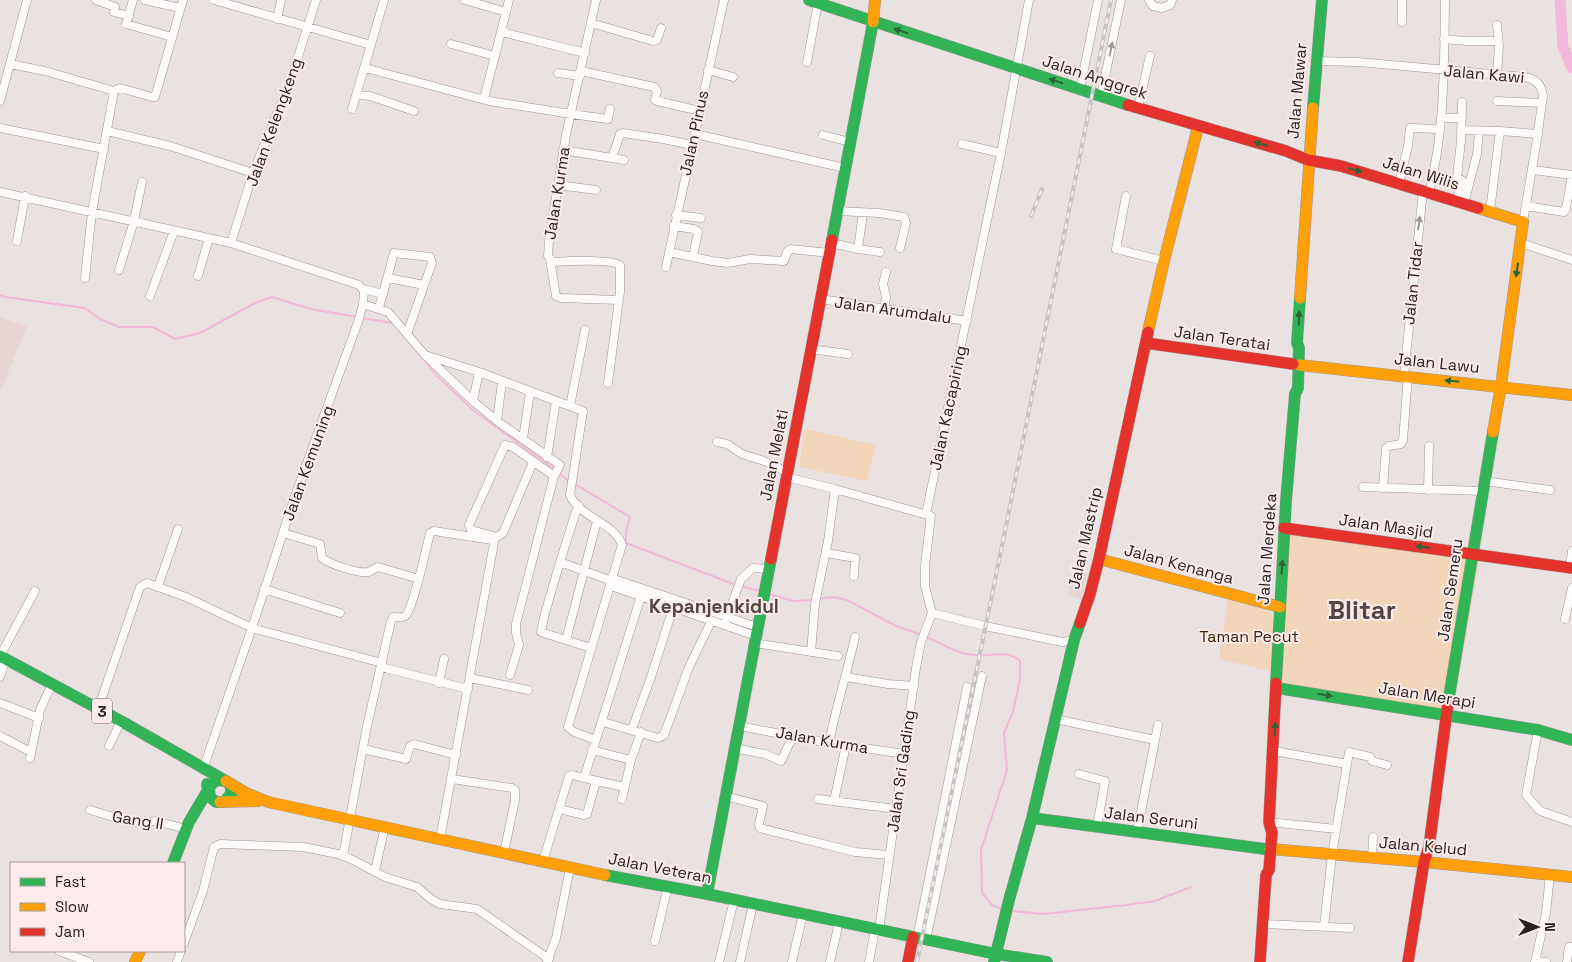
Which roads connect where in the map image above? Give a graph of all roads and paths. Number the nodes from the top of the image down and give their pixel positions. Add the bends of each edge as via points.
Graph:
1 (27, 0) edge
2 (96, 0) edge
3 (133, 0) edge
4 (145, 0) edge
5 (214, 0) edge
6 (281, 0) edge
7 (316, 0) edge
8 (384, 0) edge
9 (465, 0) edge
10 (509, 0) edge
11 (596, 0) edge
12 (724, 0) edge
13 (875, 0) edge
14 (1029, 0) edge
15 (1098, 0) edge
16 (1121, 0) edge
17 (1149, 0) edge
18 (1172, 0) edge
19 (1316, 0) edge
20 (1322, 0) edge
21 (1402, 0) edge
22 (1445, 0) edge
23 (814, 2) edge
24 (182, 4) edge
25 (506, 12) junction
26 (129, 16) junction
27 (278, 19) junction
28 (873, 22) junction
29 (1402, 22) dead end
30 (591, 23) junction
31 (1497, 24) dead end
32 (1319, 26) junction
33 (307, 28) junction
34 (661, 28) dead end
35 (502, 32) junction
36 (172, 37) junction
37 (1444, 39) junction
38 (1498, 41) junction
39 (451, 44) dead end
40 (371, 45) junction
41 (585, 53) junction
42 (495, 56) junction
43 (1150, 56) dead end
44 (1316, 61) junction
45 (806, 62) dead end
46 (10, 64) junction
47 (365, 68) junction
48 (1016, 68) junction
49 (708, 70) junction
50 (1444, 71) junction
51 (558, 73) dead end
52 (580, 73) junction
53 (1497, 75) junction
54 (733, 77) dead end
55 (1080, 89) junction
56 (114, 91) junction
57 (357, 95) junction
58 (1101, 96) junction
59 (484, 99) junction
60 (0, 101) edge
61 (1497, 101) dead end
62 (1462, 102) dead end
63 (1542, 103) junction
64 (1138, 108) junction
65 (352, 109) dead end
66 (610, 109) dead end
67 (414, 110) dead end
68 (700, 111) junction
69 (571, 114) junction
70 (1441, 118) junction
71 (1462, 118) junction
72 (1198, 127) junction
73 (6, 129) edge
74 (1440, 129) junction
75 (1462, 130) junction
76 (107, 131) junction
77 (1479, 131) junction
78 (1500, 131) junction
79 (695, 134) junction
80 (1538, 134) junction
81 (823, 135) dead end
82 (850, 142) junction
83 (962, 144) dead end
84 (692, 145) junction
85 (104, 149) junction
86 (563, 150) junction
87 (1001, 153) junction
88 (612, 158) junction
89 (624, 160) dead end
90 (1308, 160) junction
91 (845, 168) junction
92 (1533, 170) junction
93 (253, 173) junction
94 (1572, 175) edge
95 (142, 182) dead end
96 (1399, 183) junction
97 (558, 185) junction
98 (596, 190) dead end
99 (0, 192) edge
100 (1426, 192) junction
101 (25, 196) junction
102 (1126, 196) dead end
103 (1460, 202) junction
104 (1526, 206) junction
105 (837, 210) junction
106 (1490, 211) junction
107 (92, 212) junction
108 (863, 213) junction
109 (676, 215) junction
110 (701, 218) dead end
111 (134, 221) junction
112 (1523, 222) junction
113 (674, 226) junction
114 (174, 230) junction
115 (209, 238) junction
116 (17, 241) dead end
117 (231, 243) junction
118 (1521, 243) junction
119 (830, 248) junction
120 (900, 248) dead end
121 (858, 249) junction
122 (669, 252) junction
123 (880, 252) dead end
124 (693, 257) junction
125 (550, 259) junction
126 (1572, 260) edge
127 (1164, 261) junction
128 (666, 267) dead end
129 (119, 270) dead end
130 (886, 272) dead end
131 (198, 276) dead end
132 (85, 278) dead end
133 (388, 278) junction
134 (424, 285) junction
135 (363, 289) junction
136 (383, 294) junction
137 (821, 294) junction
138 (150, 296) dead end
139 (619, 300) junction
140 (363, 304) junction
141 (379, 308) junction
142 (884, 309) junction
143 (967, 321) junction
144 (585, 330) dead end
145 (407, 334) junction
146 (1146, 344) junction
147 (810, 349) junction
148 (848, 354) dead end
149 (425, 355) junction
150 (1296, 364) junction
151 (478, 372) junction
152 (1406, 376) junction
153 (502, 382) junction
154 (608, 383) dead end
155 (1501, 386) junction
156 (530, 392) junction
157 (1572, 395) edge
158 (473, 401) junction
159 (556, 401) junction
160 (570, 406) junction
161 (497, 421) junction
162 (523, 438) junction
163 (717, 442) dead end
164 (1429, 446) dead end
165 (547, 457) junction
166 (533, 462) junction
167 (557, 470) junction
168 (573, 470) junction
169 (786, 475) junction
170 (1483, 486) junction
171 (1363, 487) dead end
172 (1383, 488) junction
173 (835, 489) junction
174 (1428, 490) junction
175 (1550, 490) dead end
176 (578, 505) junction
177 (926, 514) junction
178 (597, 521) junction
179 (1284, 528) junction
180 (178, 529) dead end
181 (283, 533) junction
182 (1572, 551) edge
183 (826, 553) junction
184 (1472, 554) junction
185 (1099, 559) junction
186 (560, 562) junction
187 (1571, 567) edge
188 (768, 569) junction
189 (585, 571) junction
190 (854, 576) dead end
191 (419, 579) junction
192 (612, 581) junction
193 (158, 586) junction
194 (1572, 588) edge
195 (264, 589) junction
196 (35, 591) dead end
197 (641, 596) junction
198 (653, 597) junction
199 (1280, 607) junction
200 (673, 608) junction
201 (340, 613) dead end
202 (932, 613) junction
203 (727, 617) junction
204 (1565, 619) dead end
205 (712, 622) junction
206 (724, 626) junction
207 (252, 628) junction
208 (756, 635) junction
209 (855, 637) dead end
210 (566, 640) junction
211 (1073, 645) junction
212 (591, 648) junction
213 (811, 652) junction
214 (838, 656) dead end
215 (3, 658) edge
216 (444, 659) dead end
217 (382, 665) junction
218 (510, 675) dead end
219 (982, 676) dead end
220 (0, 677) edge
221 (846, 677) junction
222 (470, 678) junction
223 (439, 683) junction
224 (52, 684) junction
225 (914, 686) junction
226 (967, 687) dead end
227 (1276, 688) junction
228 (468, 689) junction
229 (528, 690) dead end
230 (0, 703) edge
231 (98, 709) junction
232 (1446, 714) junction
233 (38, 718) junction
234 (1055, 719) junction
235 (121, 721) junction
236 (603, 722) junction
237 (739, 726) junction
238 (1158, 726) dead end
239 (632, 729) junction
240 (1538, 730) junction
241 (641, 732) junction
242 (0, 736) edge
243 (793, 736) junction
244 (596, 740) junction
245 (1156, 740) junction
246 (1572, 740) edge
247 (829, 742) junction
248 (846, 745) junction
249 (109, 746) dead end
250 (734, 748) junction
251 (363, 749) junction
252 (592, 750) junction
253 (1274, 751) junction
254 (905, 754) junction
255 (456, 755) junction
256 (631, 760) junction
257 (1347, 764) junction
258 (1387, 765) dead end
259 (203, 769) junction
260 (1079, 774) dead end
261 (584, 778) junction
262 (226, 780) junction
263 (452, 780) junction
264 (596, 780) junction
265 (624, 787) junction
266 (208, 790) junction
267 (725, 796) junction
268 (622, 799) dead end
269 (818, 799) dead end
270 (834, 801) junction
271 (220, 802) junction
272 (268, 802) junction
273 (559, 809) junction
274 (895, 809) junction
275 (90, 810) dead end
276 (1032, 818) junction
277 (350, 819) junction
278 (1572, 822) edge
279 (1269, 824) junction
280 (188, 825) junction
281 (385, 826) junction
282 (1097, 827) junction
283 (1336, 829) junction
284 (1137, 832) junction
285 (1373, 837) dead end
286 (440, 839) junction
287 (1268, 849) junction
288 (504, 853) junction
289 (344, 854) junction
290 (1332, 855) junction
291 (889, 856) junction
292 (1372, 858) junction
293 (173, 862) edge
294 (543, 862) junction
295 (1424, 862) junction
296 (570, 868) junction
297 (375, 869) junction
298 (1550, 875) junction
299 (1572, 877) edge
300 (668, 886) junction
301 (707, 894) junction
302 (734, 900) junction
303 (752, 904) junction
304 (803, 914) junction
305 (839, 922) junction
306 (1262, 924) junction
307 (1324, 926) junction
308 (1350, 928) dead end
309 (877, 930) junction
310 (919, 938) junction
311 (185, 940) edge
312 (655, 940) dead end
313 (1572, 947) edge
314 (65, 952) edge
315 (82, 955) edge
316 (995, 958) edge
317 (548, 959) edge
318 (1535, 961) edge
319 (89, 962) edge
320 (719, 962) edge
321 (740, 962) edge
322 (792, 962) edge
323 (830, 962) edge
324 (870, 962) edge
325 (908, 962) edge
326 (1047, 962) edge
327 (1260, 962) edge
328 (1408, 962) edge
329 (1546, 962) edge
330 (1567, 962) edge

1 - 46 street
2 - 26 street via 115,7 114,12
3 - 26 street
4 - 24 street
5 - 27 street
6 - 27 street
7 - 33 street, Jalan Kelengkeng
8 - 40 street
9 - 25 street
10 - 25 street
11 - 30 street, Jalan Kurma
12 - 49 street, Jalan Pinus
13 - 28 main road, Jalan Melati
14 - 48 street, Jalan Kacapiring
15 - 55 street
58 -> 16 street
17 - 18 street via 1153,6 1162,8 1170,5
19 - 32 main road, Jalan Mawar
20 - 32 main road, Jalan Mawar
21 - 29 street
22 - 37 street, Jalan Tidar
23 - 28 main road, Jalan Anggrek
23 - 45 street
24 - 36 street
25 - 35 street
26 - 36 street via 126,24
27 - 33 street
48 -> 28 main road, Jalan Anggrek
28 - 82 main road, Jalan Melati
30 - 34 street via 653,41 657,40
30 - 41 street, Jalan Kurma
31 - 38 street
32 - 44 main road, Jalan Mawar
33 - 40 street
33 - 93 street, Jalan Kelengkeng via 291,80
35 - 41 street
35 - 42 street
36 - 56 street via 155,96 152,98 120,88
37 - 38 street
37 - 50 street, Jalan Tidar
38 - 53 street
39 - 42 street
40 - 47 street
41 - 52 street, Jalan Kurma
42 - 59 street
43 - 64 street
44 - 50 street, Jalan Kawi
44 - 90 main road, Jalan Mawar
46 - 56 street
46 - 60 street
47 - 57 street
47 - 59 street
55 -> 48 main road, Jalan Anggrek
48 - 87 street, Jalan Kacapiring
49 - 54 street
49 - 68 street, Jalan Pinus
50 - 53 street, Jalan Kawi
50 - 70 street, Jalan Tidar
51 - 52 street
52 - 68 street via 654,88 657,102
52 - 69 street, Jalan Kurma
53 - 63 street, Jalan Kawi via 1536,81 1542,91
55 - 58 main road, Jalan Anggrek
56 - 76 street
57 - 65 street
57 - 67 street
58 - 64 main road, Jalan Anggrek
59 - 69 street
61 - 63 street
62 - 71 street
63 - 80 street, Jalan Kawi
64 - 72 main road, Jalan Anggrek
66 - 69 street via 608,118
68 - 79 street, Jalan Pinus
69 - 86 street, Jalan Kurma
70 - 71 street
70 - 74 street, Jalan Tidar
71 - 75 street
90 -> 72 main road, Jalan Anggrek
72 - 127 main road, Jalan Mastrip
73 - 85 street
74 - 96 street via 1410,128
74 - 100 street, Jalan Tidar via 1434,172
75 - 77 street
75 - 103 street via 1457,177 1463,181
76 - 85 street
76 - 93 street via 170,146
77 - 78 street
77 - 103 street via 1477,154
78 - 80 street
78 - 106 street
79 - 84 street, Jalan Pinus
79 - 91 street
80 - 92 street, Jalan Kawi
81 - 82 street
82 - 91 main road, Jalan Melati
83 - 87 street
84 - 88 street via 620,134
84 - 109 street, Jalan Pinus
85 - 107 street
86 - 88 street
86 - 97 street, Jalan Kurma
87 - 143 street, Jalan Kacapiring
88 - 89 street
90 -> 96 main road, Jalan Wilis
150 -> 90 main road, Jalan Merdeka
91 - 105 main road, Jalan Melati
92 - 94 street
92 - 104 street, Jalan Kawi
93 - 117 street, Jalan Kelengkeng
94 - 104 street via 1564,212
95 - 111 street
96 - 100 main road, Jalan Wilis
97 - 98 street
97 - 125 street, Jalan Kurma via 549,240
99 - 101 street
100 - 103 main road, Jalan Wilis
152 -> 100 street, Jalan Tidar
101 - 107 street
101 - 116 street
102 - 127 street via 1116,249
103 - 106 main road, Jalan Wilis
104 - 112 street, Jalan Kawi
105 - 108 street
105 - 119 main road, Jalan Melati
106 - 112 main road, Jalan Wilis
107 - 111 street
107 - 132 street
108 - 120 street via 904,217 906,223
108 - 121 street
109 - 110 street
109 - 113 street, Jalan Pinus
111 - 114 street
111 - 129 street
112 - 118 main road, Jalan Semeru
113 - 122 street, Jalan Pinus
113 - 124 street via 698,232
114 - 115 street
114 - 138 street
115 - 117 street
115 - 131 street
117 - 135 street
118 - 126 street
118 -> 155 main road, Jalan Semeru
119 - 121 street
119 - 124 street via 791,249 781,261 728,263
119 - 137 main road, Jalan Melati
121 - 123 street
122 - 124 street
122 - 128 street, Jalan Pinus
125 - 139 street via 556,296
125 - 139 street, Jalan Kurma via 555,262 618,263
127 - 146 main road, Jalan Mastrip
130 - 142 street
133 - 134 street
133 - 134 street via 395,252 430,257 432,263
133 - 136 street
134 - 145 street
135 - 136 street
135 - 140 street, Jalan Kemuning
136 - 141 street
137 - 142 street, Jalan Arumdalu
137 - 147 main road, Jalan Melati
139 - 154 street, Jalan Kurma
140 - 141 street
140 - 181 street, Jalan Kemuning
141 - 145 street via 388,312
142 - 143 street, Jalan Arumdalu
143 - 177 street, Jalan Kacapiring
144 - 160 street
145 - 149 street
146 - 150 main road, Jalan Teratai
146 - 185 main road, Jalan Mastrip
147 - 148 street
147 - 169 main road, Jalan Melati
149 - 151 street
149 - 158 street
150 - 152 main road, Jalan Lawu
150 - 179 main road, Jalan Merdeka via 1298,388
151 - 153 street
151 - 158 street
155 -> 152 main road, Jalan Lawu
152 - 172 street, Jalan Tidar via 1403,440 1401,444 1386,448
153 - 156 street
153 - 161 street
155 - 157 main road, Jalan Lawu
155 - 170 main road, Jalan Semeru
156 - 159 street
156 - 162 street
158 - 161 street
159 - 160 street
159 - 165 street
160 - 168 street via 583,411
161 - 162 street
162 - 165 street
163 - 169 street via 764,461
164 - 174 street
165 - 167 street
166 - 166 street via 513,447 503,446 470,528 494,536 503,534
166 - 167 street
167 - 168 street
167 - 218 street via 516,624 519,645
168 - 176 street via 570,488 572,499
169 - 173 street
169 - 188 main road, Jalan Melati
170 - 174 street
170 - 175 street
170 - 184 main road, Jalan Semeru
171 - 172 street
172 - 174 street
173 - 177 street
173 - 183 street
176 - 178 street
176 - 186 street
177 - 202 street, Jalan Kacapiring via 932,517 925,565 925,586
178 - 189 street
178 - 192 street via 617,535 622,545
184 -> 179 main road, Jalan Masjid
199 -> 179 main road, Jalan Merdeka
180 - 193 street
181 - 191 street via 320,544 322,558 338,565 362,572 378,567
181 - 195 street, Jalan Kemuning
182 - 187 street
183 - 190 street via 855,558
183 - 213 street via 816,600
184 - 187 main road, Jalan Masjid
184 - 232 main road, Jalan Semeru
185 - 199 main road, Jalan Kenanga
185 - 211 main road, Jalan Mastrip
186 - 189 street
186 - 210 street via 541,631
188 - 203 street via 753,568 746,573
188 - 208 main road, Jalan Melati
189 - 192 street
189 - 210 street
191 - 217 street via 406,615 394,617 391,621
191 - 222 street via 432,531 494,541
192 - 197 street via 614,587
192 - 198 street
192 - 212 street
193 - 207 street
193 - 231 street via 147,583 140,587
194 - 204 street
195 - 201 street
195 - 207 street, Jalan Kemuning
196 - 215 street
197 - 198 street
197 - 236 street
198 - 200 street
198 - 203 street
199 - 227 main road, Jalan Merdeka
200 - 205 street
200 - 239 street
202 - 211 street
202 - 225 street, Jalan Sri Gading via 921,642
203 - 206 street
203 - 208 street
205 - 206 street
205 - 241 street via 689,666 664,735 658,738
206 - 208 street
207 - 217 street
207 - 259 street, Jalan Kemuning
208 - 213 street
208 - 237 main road, Jalan Melati
209 - 221 street
210 - 212 street
211 - 234 main road, Jalan Mastrip
212 - 244 street via 568,727
213 - 214 street
215 - 220 street
215 - 224 main road, 3
216 - 223 street
217 - 223 street
217 - 251 street
219 - 310 street
221 - 225 street
221 - 247 street
222 - 228 street
222 - 229 street
223 - 228 street
224 - 231 main road, 3
224 - 233 street
225 - 254 street, Jalan Sri Gading
226 - 310 street
227 -> 232 main road, Jalan Merapi
253 -> 227 main road, Jalan Merdeka
228 - 255 street
230 - 233 street
231 - 235 main road, 3
232 - 240 main road, Jalan Merapi
232 - 295 main road, Jalan Semeru
233 - 242 street via 30,755
234 - 245 street
234 - 276 main road, Jalan Mastrip
235 - 249 street
235 - 259 main road, 3
236 - 239 street
236 - 244 street
237 - 243 street, Jalan Kurma
237 - 250 main road, Jalan Melati
238 - 245 street
239 - 241 street
240 - 246 main road, Jalan Merapi
240 - 278 street via 1526,795 1540,810
241 - 256 street
243 - 247 street, Jalan Kurma
243 - 250 street via 779,762 772,756
244 - 252 street
245 - 284 street
247 - 248 street, Jalan Kurma
248 - 254 street, Jalan Kurma
248 - 270 street
250 - 267 main road, Jalan Melati
251 - 255 street via 406,759 410,746 414,744
251 - 277 street
252 - 256 street
252 - 261 street
253 - 257 street
253 - 279 main road, Jalan Merdeka
254 - 274 street, Jalan Sri Gading
255 - 263 street
256 - 265 street
257 - 258 street via 1349,752
257 - 283 street
259 - 262 main road, 3
259 - 266 main road
260 - 282 street via 1105,781
261 - 264 street
261 - 273 street via 568,776
262 - 266 main road via 213,781
262 - 271 main road via 231,786 231,794
262 - 272 main road, Jalan Veteran
263 - 286 street
263 - 288 street via 516,790
264 - 265 street
264 - 273 street via 587,814
265 - 268 street
266 - 271 main road via 210,797
266 - 280 main road
267 - 291 street via 763,806 760,828 855,852
267 - 301 main road, Jalan Melati
269 - 270 street
270 - 274 street
271 - 272 main road, Jalan Veteran
271 - 280 main road via 205,808
272 - 277 main road, Jalan Veteran
273 - 294 street
274 - 291 street, Jalan Sri Gading
275 - 280 street, Gang II via 134,822
276 - 282 main road, Jalan Seruni
276 - 316 main road, Jalan Mastrip
277 - 281 main road, Jalan Veteran
277 - 289 street
279 - 283 street
279 - 287 main road, Jalan Merdeka via 1272,832
280 - 293 main road
281 - 286 main road, Jalan Veteran
281 - 297 street
282 - 284 main road, Jalan Seruni
283 - 290 street
284 - 287 main road, Jalan Seruni
285 - 292 street
286 - 288 main road, Jalan Veteran
287 - 290 main road, Jalan Kelud
287 - 306 main road, Jalan Merdeka via 1269,870
288 - 294 main road, Jalan Veteran
289 - 297 street
289 - 311 street via 303,847 216,845
290 - 292 main road, Jalan Kelud
290 - 307 street
291 - 309 street, Jalan Sri Gading
292 - 295 main road, Jalan Kelud
294 - 296 main road, Jalan Veteran
295 - 298 main road, Jalan Kelud
295 - 328 main road, Jalan Semeru
296 - 300 main road, Jalan Veteran
296 - 317 street
297 - 317 street via 385,877 417,887 440,904 480,911
298 - 299 main road, Jalan Kelud
298 - 318 street via 1546,913
300 - 301 main road, Jalan Veteran
300 - 312 street
301 - 302 main road, Jalan Veteran
302 - 303 main road, Jalan Veteran
302 - 320 street
303 - 304 main road, Jalan Veteran
303 - 321 street
304 - 305 main road, Jalan Veteran
304 - 322 street
305 - 309 main road, Jalan Veteran
305 - 323 street
306 - 307 street
306 - 327 main road, Jalan Merdeka
307 - 308 street
309 - 310 main road, Jalan Veteran
309 - 324 street, Jalan Sri Gading
310 - 316 main road, Jalan Veteran
310 - 325 main road
313 - 330 street via 1569,948
314 - 315 street
315 - 319 street
316 - 326 main road, Jalan Veteran
318 - 329 street

